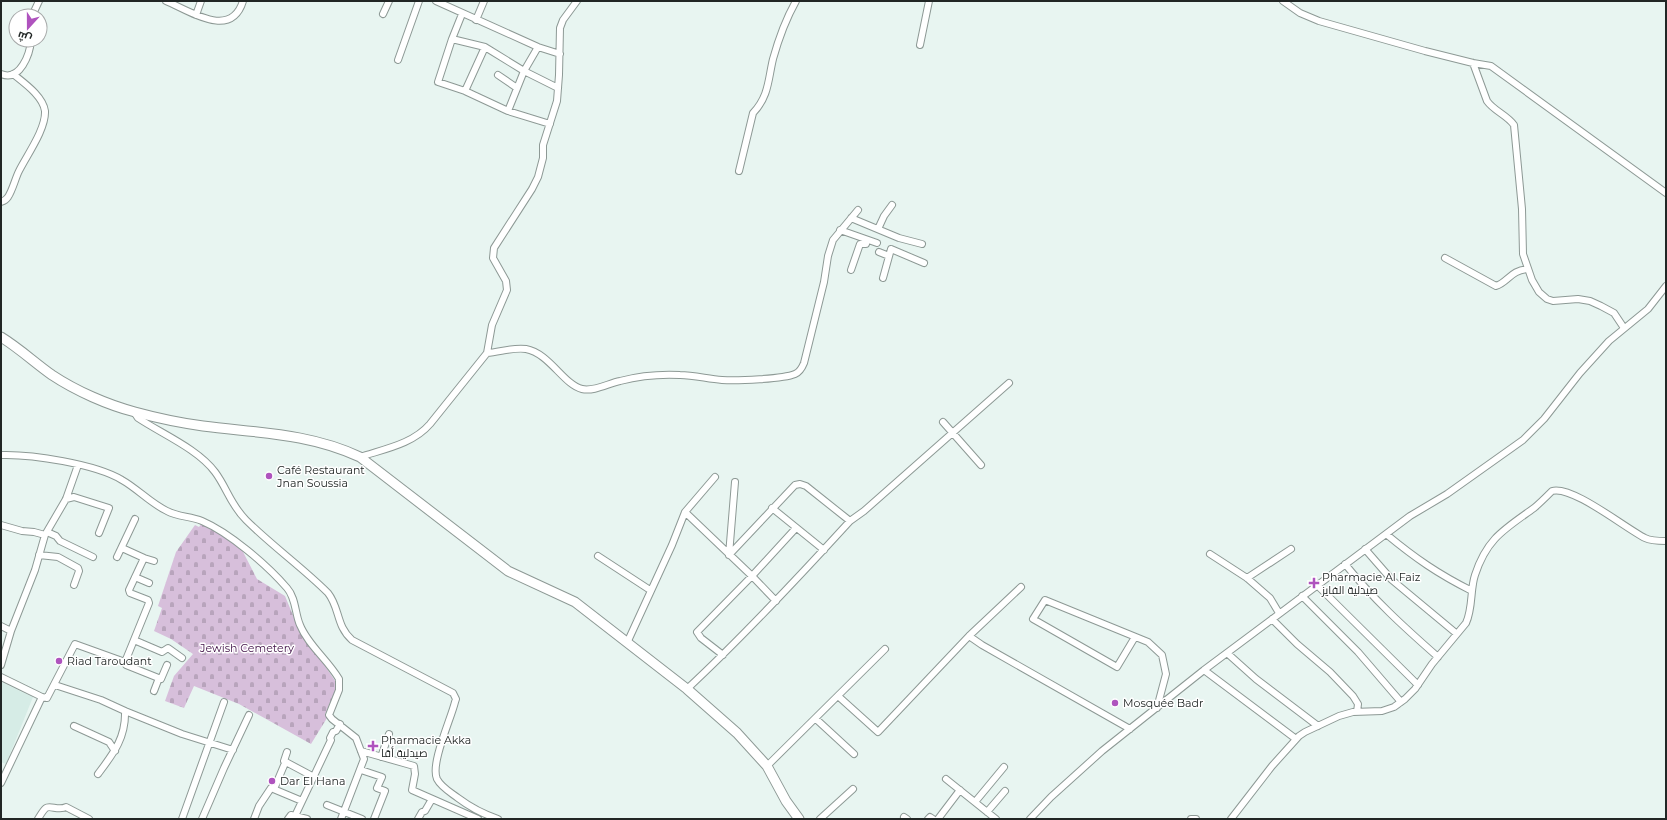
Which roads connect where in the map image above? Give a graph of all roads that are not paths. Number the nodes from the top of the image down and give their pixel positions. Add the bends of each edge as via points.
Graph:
1 (166, 1) edge
2 (201, 1) edge
3 (244, 1) edge
4 (389, 1) edge
5 (419, 1) edge
6 (436, 1) edge
7 (484, 1) edge
8 (577, 1) edge
9 (796, 1) edge
10 (929, 1) edge
11 (1283, 1) edge
12 (179, 4) edge
13 (383, 14) dead end
14 (462, 14) junction
15 (196, 15) junction
16 (476, 20) junction
17 (452, 39) junction
18 (920, 45) dead end
19 (485, 47) junction
20 (538, 47) junction
21 (31, 48) edge
22 (560, 54) junction
23 (398, 60) dead end
24 (1473, 63) junction
25 (524, 71) junction
26 (1, 74) edge
27 (13, 74) junction
28 (498, 76) dead end
29 (517, 88) junction
30 (558, 88) junction
31 (465, 91) junction
32 (508, 111) junction
33 (550, 124) junction
34 (739, 171) dead end
35 (1666, 193) edge
36 (1, 202) edge
37 (892, 205) dead end
38 (858, 210) dead end
39 (851, 218) junction
40 (878, 229) junction
41 (840, 230) junction
42 (867, 240) junction
43 (877, 243) dead end
44 (922, 244) dead end
45 (879, 252) dead end
46 (889, 256) junction
47 (1445, 258) dead end
48 (924, 263) dead end
49 (1528, 269) junction
50 (851, 270) dead end
51 (883, 278) dead end
52 (1665, 289) edge
53 (1624, 328) junction
54 (1, 337) edge
55 (488, 353) junction
56 (1009, 384) dead end
57 (134, 412) junction
58 (943, 422) dead end
59 (953, 433) junction
60 (1, 455) edge
61 (360, 457) junction
62 (78, 465) junction
63 (982, 465) dead end
64 (715, 476) dead end
65 (735, 482) dead end
66 (66, 499) junction
67 (772, 508) junction
68 (684, 512) junction
69 (135, 519) dead end
70 (850, 522) junction
71 (1, 525) edge
72 (796, 528) junction
73 (46, 533) junction
74 (99, 533) dead end
75 (1386, 534) junction
76 (1666, 541) edge
77 (122, 548) junction
78 (1291, 549) dead end
79 (1365, 549) junction
80 (824, 550) junction
81 (1210, 554) dead end
82 (39, 555) junction
83 (729, 555) junction
84 (598, 556) dead end
85 (93, 557) dead end
86 (117, 557) dead end
87 (144, 558) junction
88 (154, 561) dead end
89 (1345, 564) junction
90 (752, 576) junction
91 (135, 577) junction
92 (1247, 578) junction
93 (149, 583) dead end
94 (74, 585) dead end
95 (1317, 585) junction
96 (1021, 587) dead end
97 (650, 590) junction
98 (1472, 591) junction
99 (1302, 596) junction
100 (776, 601) junction
101 (1279, 613) junction
102 (1272, 619) junction
103 (1, 626) edge
104 (11, 631) junction
105 (1457, 634) junction
106 (969, 636) junction
107 (1135, 637) junction
108 (134, 640) junction
109 (627, 643) junction
110 (885, 649) dead end
111 (1227, 653) junction
112 (723, 655) junction
113 (1438, 657) junction
114 (182, 658) dead end
115 (2, 661) edge
116 (125, 662) junction
117 (167, 665) dead end
118 (1204, 670) junction
119 (1, 677) edge
120 (159, 678) junction
121 (55, 685) junction
122 (1418, 685) junction
123 (687, 689) junction
124 (154, 691) dead end
125 (838, 696) junction
126 (42, 697) junction
127 (224, 702) dead end
128 (1401, 702) junction
129 (1157, 708) junction
130 (125, 711) junction
131 (1357, 712) junction
132 (249, 715) dead end
133 (816, 719) junction
134 (340, 724) junction
135 (74, 726) dead end
136 (1318, 726) junction
137 (1130, 729) junction
138 (389, 734) dead end
139 (1296, 739) junction
140 (210, 743) junction
141 (233, 750) junction
142 (115, 751) junction
143 (361, 751) junction
144 (287, 752) dead end
145 (854, 754) dead end
146 (381, 757) junction
147 (285, 763) junction
148 (767, 766) junction
149 (1004, 767) dead end
150 (361, 770) junction
151 (98, 774) dead end
152 (314, 777) junction
153 (946, 779) dead end
154 (1, 783) edge
155 (274, 789) junction
156 (853, 789) dead end
157 (960, 790) junction
158 (1005, 791) dead end
159 (432, 800) junction
160 (302, 801) junction
161 (975, 802) junction
162 (327, 805) dead end
163 (344, 811) junction
164 (987, 812) junction
165 (295, 816) junction
166 (462, 816) edge
167 (204, 818) edge
168 (38, 819) edge
169 (89, 819) edge
170 (182, 819) edge
171 (254, 819) edge
172 (288, 819) edge
173 (307, 819) edge
174 (341, 819) edge
175 (362, 819) edge
176 (374, 819) edge
177 (418, 819) edge
178 (478, 819) edge
179 (498, 819) edge
180 (799, 819) edge
181 (820, 819) edge
182 (928, 819) edge
183 (932, 819) edge
184 (938, 819) edge
185 (996, 819) edge
186 (1030, 819) edge
187 (1190, 819) edge
188 (1196, 819) edge
189 (1231, 819) edge

1 - 12 street
2 - 15 street
3 - 15 street via 236,15 222,21 216,22
4 - 13 street
5 - 23 street
6 - 14 street
7 - 16 street
8 - 22 street via 560,28
9 - 34 street via 774,58 766,94 753,113
10 - 18 street
11 - 24 street via 1300,13 1319,21
12 - 15 street
14 - 16 street
14 - 17 street
16 - 20 street
17 - 19 street
17 - 31 street via 438,82
19 - 25 street
19 - 31 street
20 - 22 street
20 - 25 street
21 - 27 street via 20,69
22 - 30 street
24 - 35 street via 1495,68
24 - 49 street via 1490,106 1514,125 1522,209 1522,249
25 - 29 street
25 - 30 street
26 - 27 street
27 - 36 street via 41,101 45,113 41,130 8,197
28 - 29 street
29 - 32 street
30 - 33 street
31 - 32 street
32 - 33 street
33 - 55 street via 543,144 543,158 538,177 494,248 493,258 506,281 507,290 492,325
37 - 40 street
38 - 39 street
39 - 40 street
39 - 41 street
40 - 44 street
41 - 42 street
41 - 55 street via 833,240 828,256 804,363 794,374 737,380 665,375 620,381 583,390 531,350 521,348
42 - 43 street
42 - 50 street via 866,244 860,244
45 - 46 street
46 - 48 street via 891,249
46 - 51 street
47 - 49 street via 1496,286 1512,274
49 - 53 street via 1544,298 1553,301 1590,301 1614,313
52 - 53 street via 1648,309
53 - 75 street via 1580,373 1544,419 1523,440
54 - 57 main road via 52,375 86,394
55 - 61 street via 420,434
56 - 59 street
57 - 61 main road via 202,426 296,437 333,446
57 - 179 street via 138,418 192,452 216,473 237,510 258,532 328,592 334,602 343,631 352,640 454,693 456,702 436,765 436,776 441,784 463,801
58 - 59 street
59 - 63 street
59 - 70 street
60 - 62 street via 44,458
61 - 109 main road via 508,571 570,599
62 - 66 street
62 - 134 street via 111,474 166,511 213,526 248,551 275,576 289,590 303,631 339,679 339,690 329,715
64 - 68 street
65 - 83 street
66 - 73 street
66 - 74 street via 74,497 109,508
67 - 70 street via 795,485 800,484 806,486
67 - 72 street
67 - 83 street
68 - 83 street
68 - 97 street via 672,545
69 - 77 street
70 - 80 street
71 - 73 street via 22,531
72 - 80 street
72 - 90 street
73 - 82 street
73 - 85 street
75 - 79 street
75 - 98 street via 1426,566
76 - 98 street via 1646,538 1587,502 1553,490 1496,536 1479,563
77 - 86 street
77 - 87 street
78 - 92 street
79 - 89 street
79 - 105 street via 1392,580
80 - 100 street
81 - 92 street
82 - 94 street via 58,557 78,568
82 - 104 street
83 - 90 street
84 - 97 street
87 - 88 street
87 - 91 street
89 - 95 street
89 - 113 street via 1366,590
90 - 100 street
90 - 112 street via 697,632 700,638
91 - 93 street
91 - 108 street via 129,592 149,601
92 - 101 street via 1270,598
95 - 99 street
95 - 122 street
96 - 106 street
97 - 109 street
98 - 105 street via 1467,620
99 - 101 street
99 - 128 street via 1358,652
100 - 112 street
101 - 102 street
102 - 111 street
102 - 131 street via 1353,696 1358,704
103 - 104 street
104 - 115 street
105 - 113 street
106 - 125 street via 878,732
106 - 137 street
107 - 107 street via 1045,600 1032,619 1117,667
107 - 129 street via 1148,642 1162,655 1165,662 1166,674
108 - 114 street via 162,652 168,648
108 - 116 street
109 - 123 main road
110 - 125 street
111 - 118 street
111 - 136 street
112 - 123 street
113 - 122 street
116 - 120 street via 126,665
116 - 121 street via 75,644
117 - 120 street via 161,679
118 - 129 street
118 - 139 street
119 - 126 street
120 - 124 street
121 - 126 street via 49,697
121 - 130 street
122 - 128 street
123 - 148 main road via 737,733
125 - 133 street
126 - 154 street
127 - 140 street
128 - 131 street via 1382,711
129 - 137 street
130 - 140 street
130 - 142 street via 125,724
131 - 136 street via 1339,716
132 - 141 street
133 - 145 street
133 - 148 street
134 - 143 street via 356,738
134 - 152 street via 330,738
135 - 142 street via 109,742
136 - 139 street
137 - 186 street via 1075,775
138 - 146 street
139 - 189 street
140 - 141 street
140 - 170 street
141 - 167 street
142 - 151 street
143 - 146 street
143 - 150 street via 364,759
144 - 147 street
146 - 159 street via 414,766 412,790
147 - 152 street
147 - 155 street
148 - 180 main road
149 - 161 street
150 - 163 street
150 - 176 street via 382,777 377,788 385,792
152 - 160 street
153 - 157 street
155 - 160 street
155 - 171 street via 271,788
156 - 181 street
157 - 161 street
157 - 184 street
158 - 164 street
159 - 166 street
159 - 177 street
160 - 165 street
161 - 164 street
162 - 163 street
163 - 174 street
163 - 175 street
164 - 185 street
165 - 172 street via 291,815
165 - 173 street
166 - 178 street
168 - 169 street via 49,807 60,810 66,807
182 - 183 street
187 - 188 street

